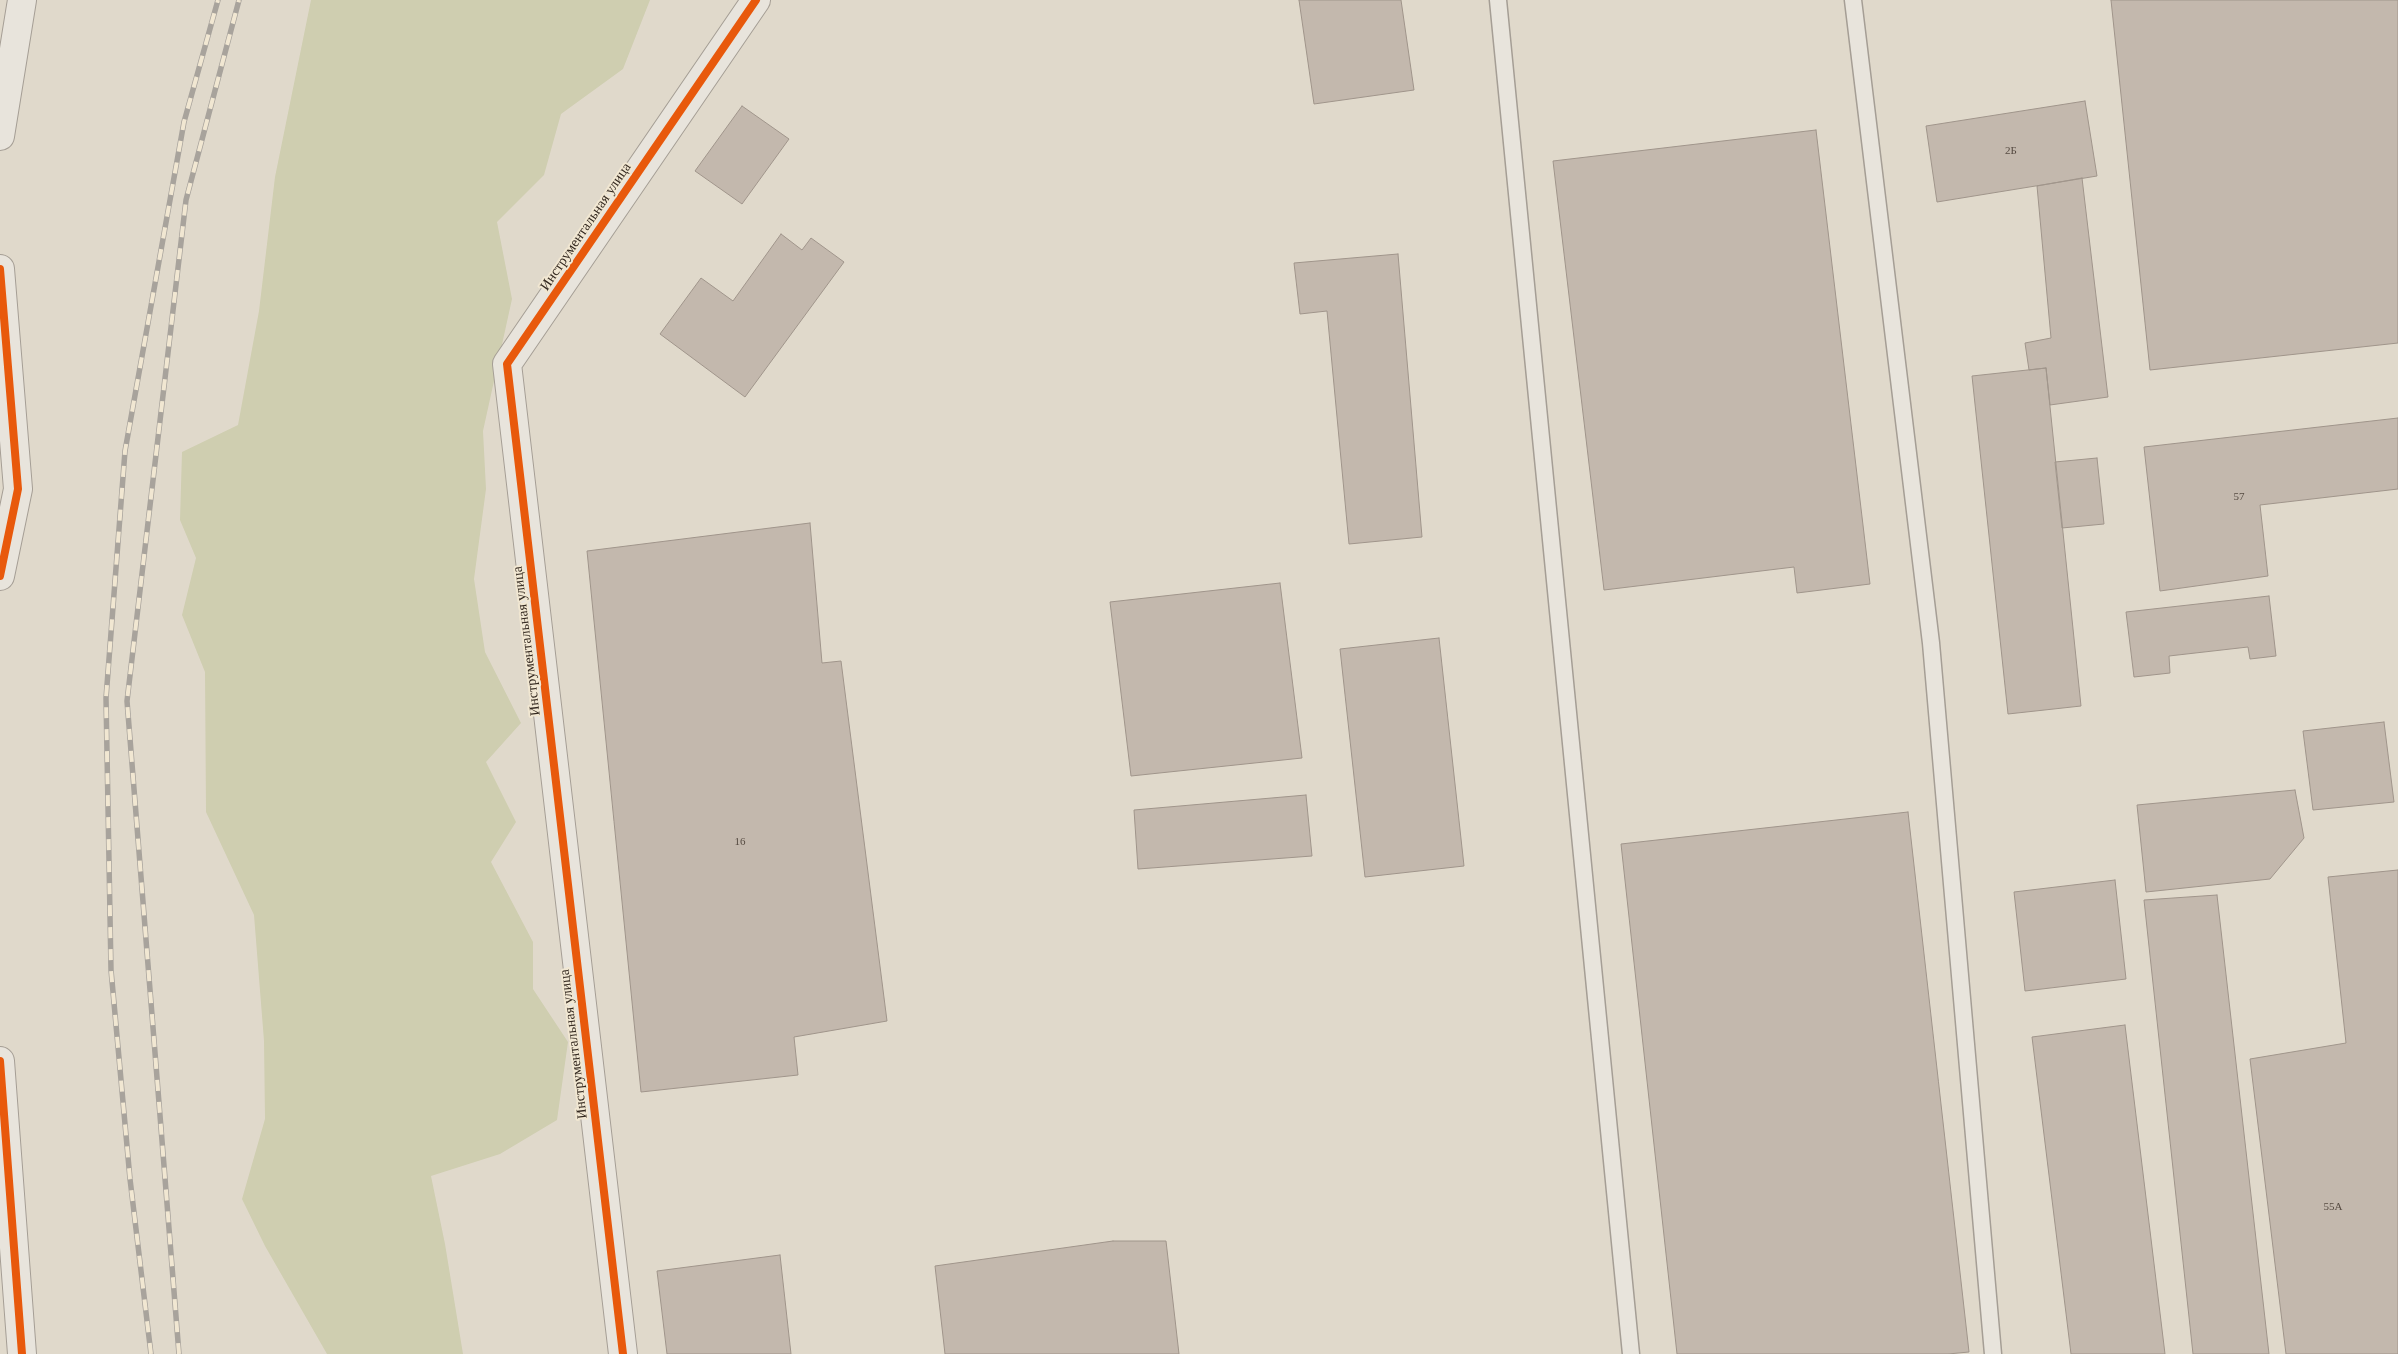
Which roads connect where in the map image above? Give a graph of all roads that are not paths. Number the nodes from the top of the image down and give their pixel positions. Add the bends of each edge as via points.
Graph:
1 (22, 0) edge
2 (756, 0) edge
3 (1498, 0) edge
4 (1853, 0) edge
5 (0, 136) edge
6 (0, 269) edge
7 (0, 576) edge
8 (0, 1061) edge
9 (22, 1354) edge
10 (623, 1354) edge
11 (1631, 1354) edge
12 (1993, 1354) edge

1 - 5 street
2 - 10 street, Инструментальная улица via 507,364
3 - 11 lane
4 - 12 lane via 1931,643
6 - 7 street via 18,490
8 - 9 street

